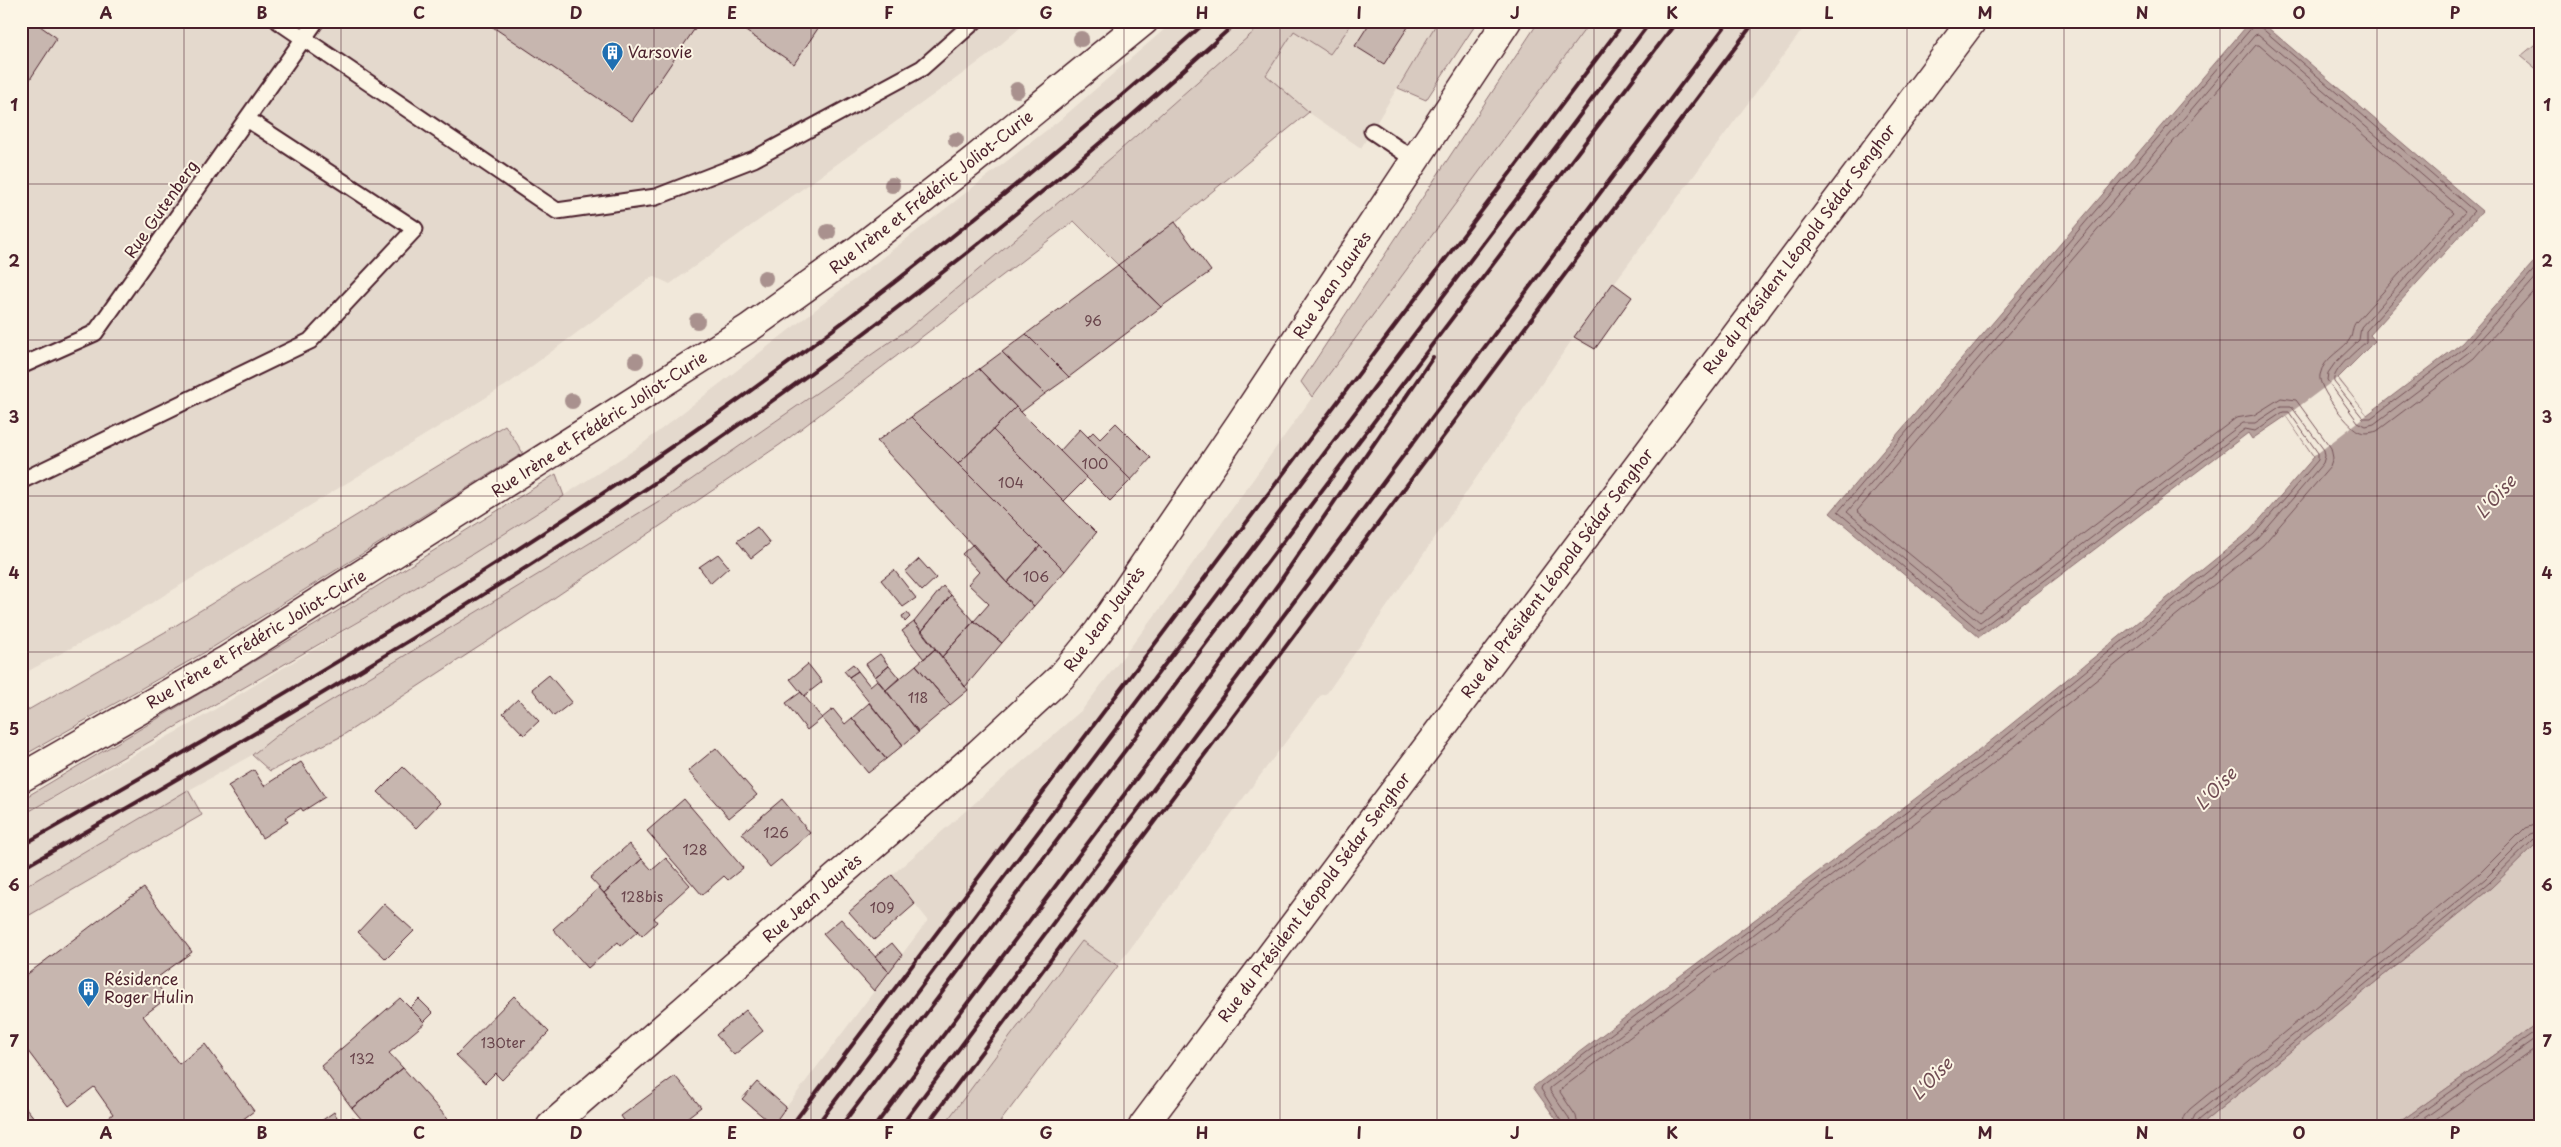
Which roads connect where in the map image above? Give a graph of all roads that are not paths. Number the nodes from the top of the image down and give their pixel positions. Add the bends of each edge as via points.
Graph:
1 (278, 21) edge
2 (316, 21) edge
3 (975, 21) edge
4 (1144, 21) edge
5 (1507, 21) edge
6 (1972, 21) edge
7 (303, 40) junction
8 (248, 119) junction
9 (1372, 131) dead end
10 (1415, 160) junction
11 (21, 366) edge
12 (21, 481) edge
13 (21, 778) edge
14 (551, 1126) edge
15 (1143, 1126) edge

1 - 7 lane
2 - 7 lane, Rue Gutenberg
3 - 7 lane via 922,68 754,159 656,197 557,211
4 - 13 street, Rue Irène et Frédéric Joliot-Curie via 964,169 749,328 225,661
5 - 10 street, Rue Jean Jaurès
6 - 15 street, Rue du Président Léopold Sédar Senghor
7 - 8 lane, Rue Gutenberg
8 - 11 lane, Rue Gutenberg via 95,333
8 - 12 lane via 415,229 310,341
9 - 10 lane
10 - 14 street, Rue Jean Jaurès via 1115,608 1061,677 979,753

